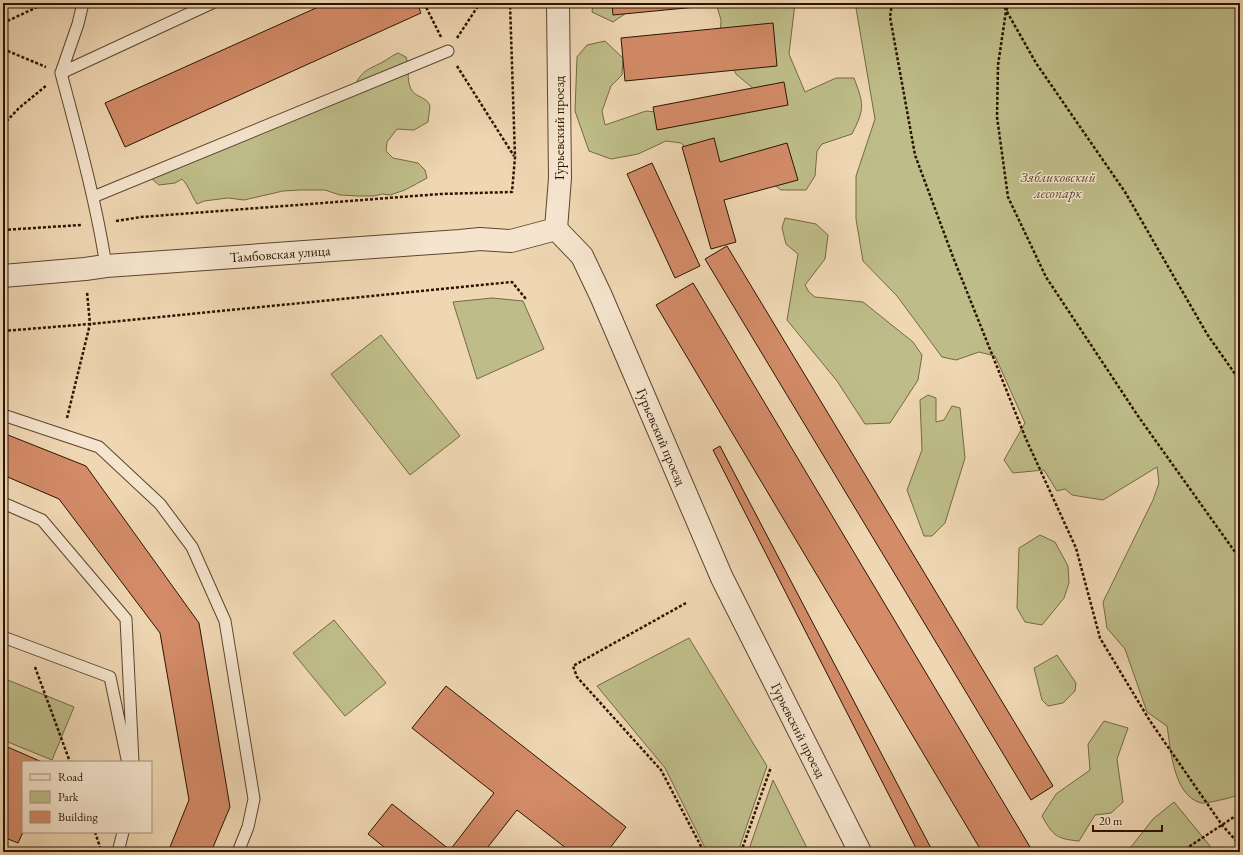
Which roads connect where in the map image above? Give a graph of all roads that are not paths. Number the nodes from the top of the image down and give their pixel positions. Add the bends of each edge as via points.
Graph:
1 (83, 3) edge
2 (212, 3) edge
3 (558, 3) edge
4 (448, 51) road end
5 (61, 73) junction
6 (93, 197) junction
7 (556, 230) junction
8 (106, 266) junction
9 (3, 276) edge
10 (3, 415) edge
11 (3, 503) edge
12 (3, 637) edge
13 (128, 761) edge
14 (133, 761) edge
15 (123, 833) edge
16 (118, 852) edge
17 (238, 852) edge
18 (860, 852) edge

1 - 5 lane
2 - 5 lane
3 - 7 street, Гурьевский проезд via 560,178
4 - 6 lane
5 - 6 lane
6 - 8 lane
7 - 8 street, Тамбовская улица via 511,241 480,239
7 - 18 street, Гурьевский проезд via 582,256 722,578
8 - 9 street, Тамбовская улица
10 - 17 lane via 99,447 160,504 192,547 225,621 254,799 248,826
11 - 14 lane via 42,520 126,619
12 - 13 lane via 110,677
15 - 16 lane

